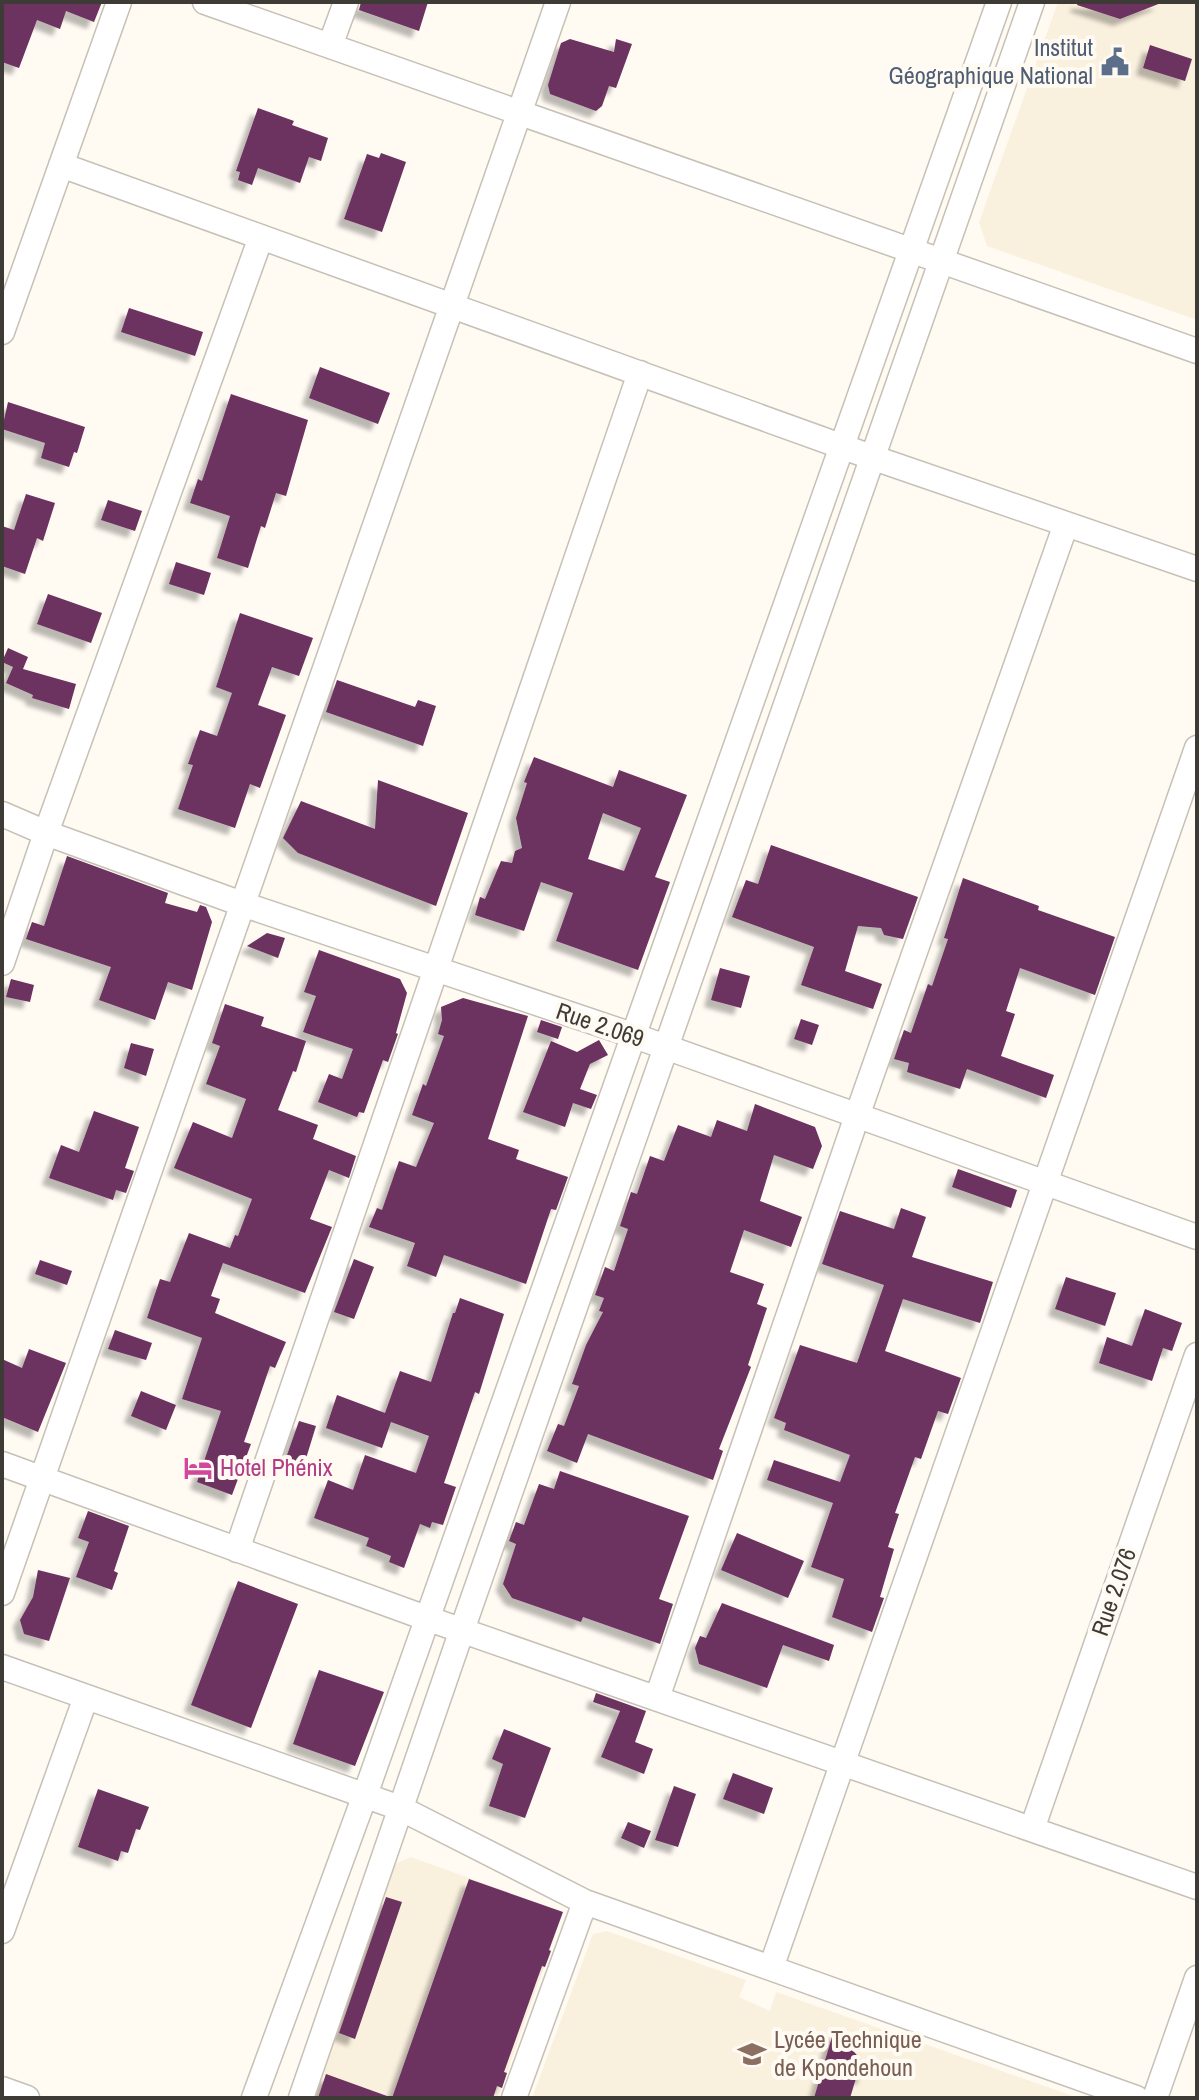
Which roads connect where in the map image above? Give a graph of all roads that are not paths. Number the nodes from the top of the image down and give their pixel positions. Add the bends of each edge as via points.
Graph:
1 (119, 2) edge
2 (205, 2) edge
3 (346, 2) edge
4 (558, 2) edge
5 (999, 2) edge
6 (1032, 2) edge
7 (330, 46) junction
8 (519, 113) junction
9 (61, 165) junction
10 (261, 237) junction
11 (912, 250) junction
12 (942, 262) junction
13 (452, 306) junction
14 (2, 332) edge
15 (1197, 351) edge
16 (640, 373) junction
17 (842, 445) junction
18 (874, 458) junction
19 (1066, 524) junction
20 (1197, 569) edge
21 (1197, 748) edge
22 (2, 814) edge
23 (46, 833) junction
24 (242, 904) junction
25 (2, 963) edge
26 (436, 970) junction
27 (632, 1035) junction
28 (667, 1049) junction
29 (857, 1116) junction
30 (1045, 1183) junction
31 (1197, 1237) edge
32 (1197, 1355) edge
33 (2, 1464) edge
34 (41, 1478) junction
35 (237, 1550) junction
36 (2, 1593) edge
37 (426, 1618) junction
38 (462, 1630) junction
39 (2, 1667) edge
40 (86, 1697) junction
41 (657, 1698) junction
42 (842, 1763) junction
43 (365, 1795) junction
44 (400, 1808) junction
45 (1032, 1829) junction
46 (1197, 1887) edge
47 (585, 1902) junction
48 (2, 1931) edge
49 (771, 1968) junction
50 (1197, 1978) edge
51 (2, 2089) edge
52 (27, 2098) edge
53 (254, 2098) edge
54 (301, 2098) edge
55 (514, 2098) edge
56 (1136, 2098) edge
57 (1155, 2098) edge

1 - 9 street
2 - 7 street
3 - 7 street
4 - 8 street
5 - 11 street
6 - 12 street
7 - 8 street
8 - 11 street
8 - 13 street
9 - 10 street
9 - 14 street
10 - 13 street
10 - 23 street
11 - 12 street
11 - 17 street
12 - 15 street
12 - 18 street
13 - 16 street
13 - 24 street
16 - 17 street
16 - 26 street
17 - 18 street
17 - 27 street
18 - 19 street
18 - 28 street
19 - 20 street
19 - 29 street
21 - 30 street
22 - 23 street, Rue 2.069
23 - 24 street, Rue 2.069
23 - 25 street
24 - 26 street, Rue 2.069
24 - 34 street
26 - 27 street, Rue 2.069
26 - 35 street
27 - 28 street, Rue 2.069
27 - 37 street
28 - 29 street, Rue 2.069
28 - 38 street
29 - 30 street, Rue 2.069
29 - 41 street
30 - 31 street, Rue 2.069
30 - 42 street
32 - 45 street, Rue 2.076
33 - 34 street
34 - 35 street
34 - 36 street
35 - 37 street
37 - 38 street
37 - 43 street
38 - 41 street
38 - 44 street
39 - 40 street
40 - 43 street
40 - 48 street
41 - 42 street
42 - 45 street
42 - 49 street
43 - 44 street
43 - 53 street
44 - 47 street
44 - 54 street
45 - 46 street
47 - 49 street
47 - 55 street
49 - 56 street
50 - 57 street
51 - 52 street

